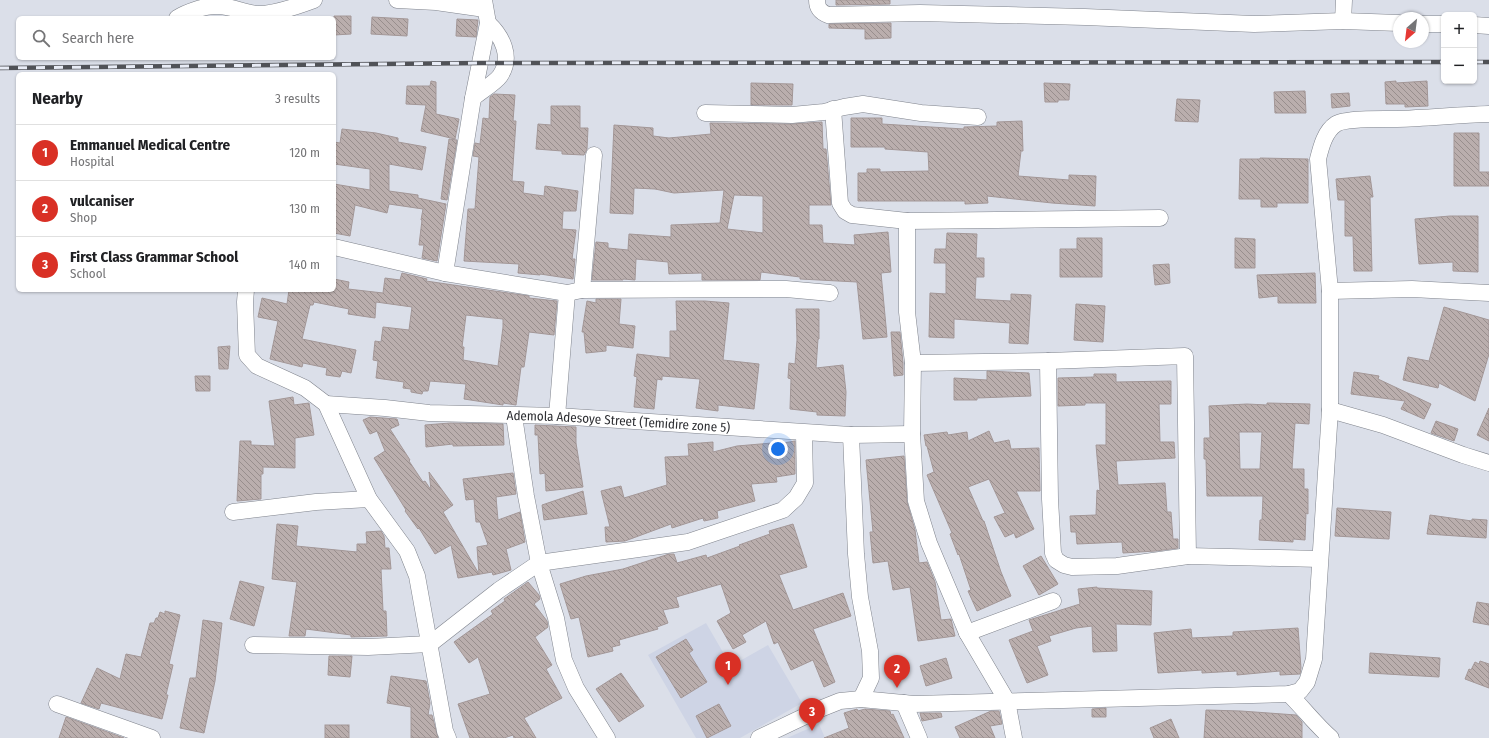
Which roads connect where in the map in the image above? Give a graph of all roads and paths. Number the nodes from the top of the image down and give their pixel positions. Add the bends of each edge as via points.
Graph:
1 (314, 0) edge
2 (398, 0) edge
3 (817, 0) edge
4 (1344, 0) edge
5 (485, 11) edge
6 (182, 16) edge
7 (1343, 22) junction
8 (1393, 23) edge
9 (1429, 24) edge
10 (1441, 24) edge
11 (1477, 25) edge
12 (1489, 26) edge
13 (473, 98) junction
14 (833, 109) junction
15 (705, 113) dead end
16 (1489, 114) edge
17 (978, 117) dead end
18 (594, 155) dead end
19 (1160, 218) dead end
20 (907, 221) junction
21 (336, 247) edge
22 (446, 273) junction
23 (575, 291) junction
24 (1330, 291) junction
25 (246, 292) edge
26 (830, 293) dead end
27 (1489, 293) edge
28 (1048, 361) junction
29 (913, 363) junction
30 (326, 404) junction
31 (1330, 410) junction
32 (514, 416) junction
33 (557, 416) junction
34 (804, 433) junction
35 (912, 434) junction
36 (851, 436) junction
37 (1489, 463) edge
38 (369, 499) junction
39 (233, 512) dead end
40 (1188, 556) junction
41 (1320, 559) junction
42 (539, 563) junction
43 (1053, 601) dead end
44 (967, 633) junction
45 (253, 644) dead end
46 (430, 644) junction
47 (1289, 694) junction
48 (861, 699) junction
49 (1008, 701) junction
50 (904, 703) junction
51 (57, 704) dead end
52 (152, 738) edge
53 (448, 738) edge
54 (606, 738) edge
55 (760, 738) edge
56 (919, 738) edge
57 (1014, 738) edge
58 (1331, 738) edge

1 - 6 street via 265,13 256,14 218,6 195,10
2 - 5 street via 436,2
3 - 7 street via 819,10 828,15 920,13 1254,24
4 - 7 street
5 - 13 street
5 - 13 street via 505,47 506,63 499,77
7 - 8 street
9 - 10 street
11 - 12 street
13 - 22 street
14 - 15 street via 792,115
14 - 17 street via 863,104 921,113
14 - 20 street via 840,203 844,211 852,215
16 - 24 street via 1336,123 1322,143 1318,159
18 - 23 street
19 - 20 street
20 - 29 street via 907,312
21 - 22 street
22 - 23 street
23 - 26 street via 786,289
23 - 33 street
24 - 27 street via 1412,289
24 - 31 street
25 - 30 street via 247,355 250,360 256,366 305,388
28 - 29 street
28 - 40 street via 1050,499 1053,553 1056,560 1072,567 1117,566
28 - 40 street via 1185,356
29 - 35 street
30 - 32 street, Ademola Adesoye Street (Temidire zone 5) via 429,413
30 - 38 street
31 - 37 street via 1383,425
31 - 41 street
32 - 33 street, Ademola Adesoye Street (Temidire zone 5)
32 - 42 street
33 - 34 street, Ademola Adesoye Street (Temidire zone 5)
34 - 36 street, Ademola Adesoye Street (Temidire zone 5)
34 - 42 street via 805,484 796,498 783,510 688,542
35 - 36 street, Ademola Adesoye Street (Temidire zone 5)
35 - 44 street via 916,500 929,543
36 - 48 street via 856,554 860,597 870,651 871,678
38 - 39 street via 316,502
38 - 46 street via 407,551 417,576
40 - 41 street
41 - 47 street via 1314,659 1307,682 1300,691
42 - 46 street via 499,590
42 - 54 street via 556,618 564,660 576,688
43 - 44 street
44 - 49 street
45 - 46 street via 368,647
46 - 53 street
47 - 49 street
47 - 58 street
48 - 50 street
48 - 55 street via 840,701
49 - 50 street
49 - 57 street
50 - 56 street
51 - 52 street

